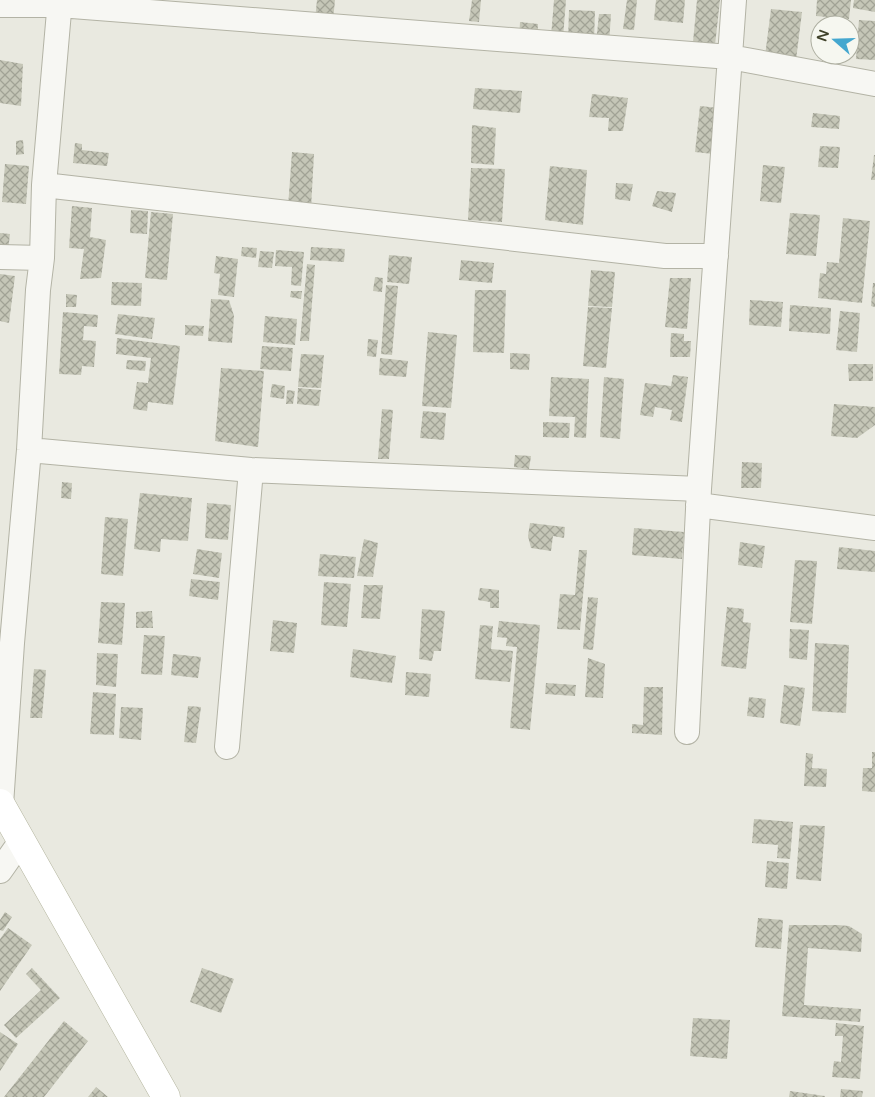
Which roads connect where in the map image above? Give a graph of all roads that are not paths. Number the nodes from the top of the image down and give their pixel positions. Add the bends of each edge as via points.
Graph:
1 (734, 0) edge
2 (59, 3) edge
3 (0, 5) edge
4 (730, 57) junction
5 (875, 84) edge
6 (44, 185) junction
7 (716, 256) junction
8 (0, 257) edge
9 (42, 258) junction
10 (29, 450) junction
11 (251, 470) junction
12 (698, 497) junction
13 (875, 528) edge
14 (687, 732) dead end
15 (227, 747) dead end
16 (0, 804) edge
17 (21, 841) junction
18 (0, 871) edge
19 (157, 1092) edge

1 - 4 street
2 - 3 street
2 - 4 street
2 - 6 street
4 - 5 street
4 - 7 street
6 - 7 street via 665,256
6 - 9 street
7 - 12 street
8 - 9 street
9 - 10 street
10 - 11 street
10 - 16 street
11 - 12 street
11 - 15 street
12 - 13 street
12 - 14 street
16 - 17 main road
17 - 18 street
17 - 19 main road

